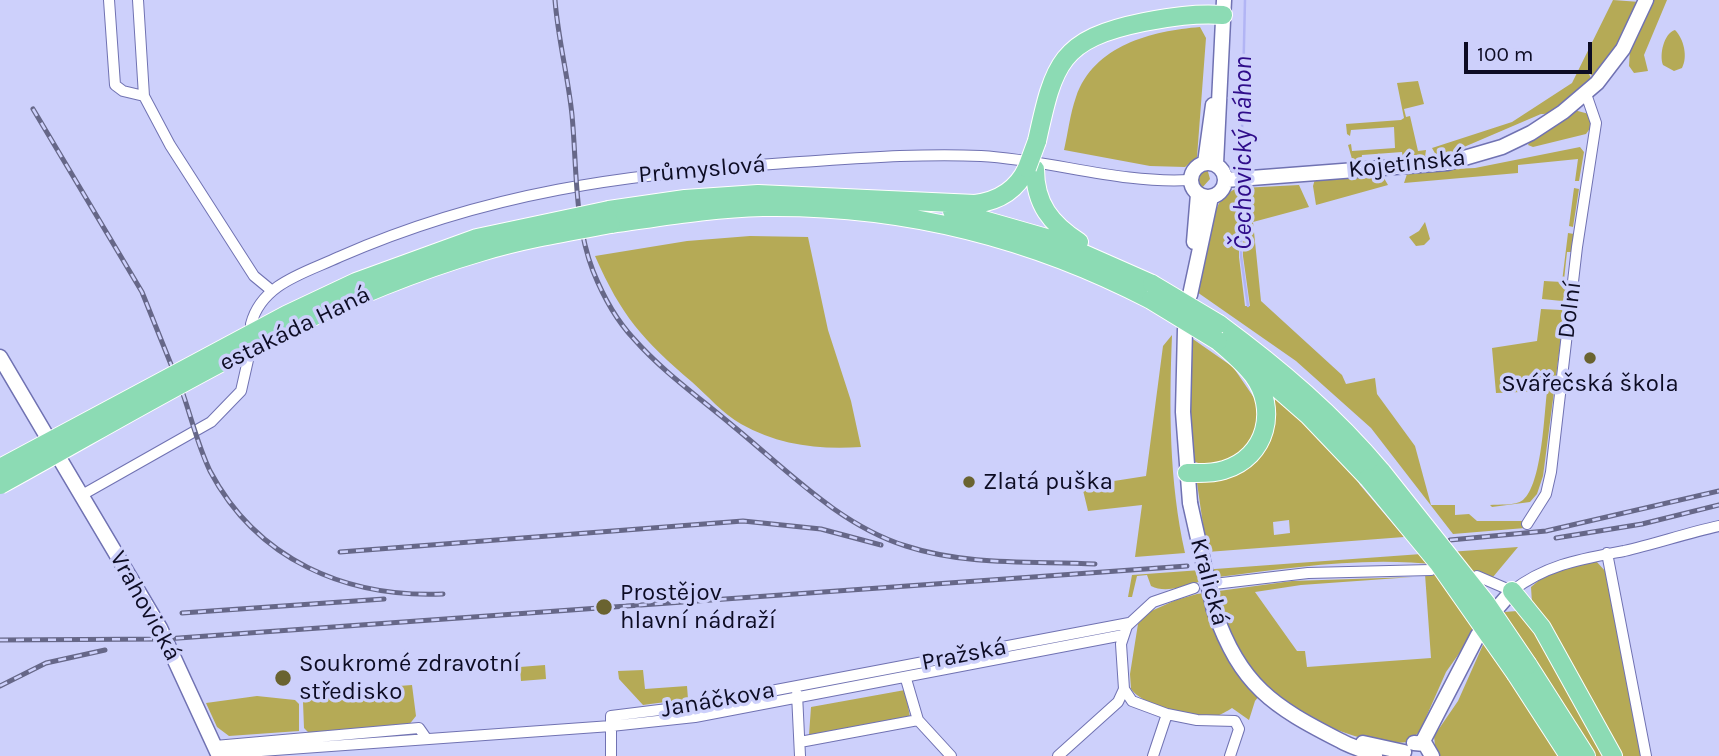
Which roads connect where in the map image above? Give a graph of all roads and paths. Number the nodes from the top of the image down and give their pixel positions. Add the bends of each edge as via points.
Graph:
1 (109, 0) edge
2 (138, 0) edge
3 (1646, 0) edge
4 (1224, 7) edge
5 (1586, 93) junction
6 (144, 96) junction
7 (1210, 163) junction
8 (1031, 168) junction
9 (1190, 180) junction
10 (1228, 180) junction
11 (1204, 196) junction
12 (893, 200) junction
13 (610, 217) junction
14 (1118, 267) junction
15 (271, 290) junction
16 (1152, 292) junction
17 (1190, 295) dead end
18 (251, 324) dead end
19 (1185, 329) dead end
20 (1219, 332) junction
21 (0, 358) edge
22 (248, 360) dead end
23 (46, 435) dead end
24 (61, 461) dead end
25 (0, 468) edge
26 (1187, 473) junction
27 (0, 485) edge
28 (82, 495) junction
29 (1527, 524) dead end
30 (1719, 526) edge
31 (1607, 553) junction
32 (1430, 570) dead end
33 (1477, 576) dead end
34 (1214, 584) dead end
35 (1194, 588) dead end
36 (1512, 591) junction
37 (1499, 606) dead end
38 (1129, 624) junction
39 (1123, 635) junction
40 (1478, 635) dead end
41 (1522, 670) junction
42 (906, 679) junction
43 (798, 686) junction
44 (1124, 689) junction
45 (797, 699) junction
46 (766, 704) junction
47 (692, 706) junction
48 (1167, 714) junction
49 (695, 717) junction
50 (918, 720) junction
51 (611, 721) junction
52 (1325, 731) junction
53 (426, 738) junction
54 (800, 742) junction
55 (1422, 743) junction
56 (218, 752) edge
57 (246, 754) edge
58 (1404, 754) edge
59 (611, 756) edge
60 (800, 756) edge
61 (951, 756) edge
62 (1058, 756) edge
63 (1153, 756) edge
64 (1230, 756) edge
65 (1375, 756) edge
66 (1432, 756) edge
67 (1569, 756) edge
68 (1586, 756) edge
69 (1613, 756) edge
70 (1646, 756) edge

1 - 6 street via 115,85
2 - 6 street
3 - 5 main road, Kojetínská via 1623,49
4 - 7 main road
4 - 8 highway, bridge via 1116,28 1085,40 1054,76
5 - 10 main road, Kojetínská via 1531,134 1468,158
5 - 29 street, Dolní via 1596,123 1550,480
6 - 15 street via 254,276
7 - 9 main road via 1195,169
7 - 10 main road
8 - 12 highway via 1014,187 988,202
8 - 14 highway via 1038,196 1052,222
9 - 11 main road
9 - 15 street, Průmyslová via 1151,181 981,156 810,162 607,179 481,205 438,219
10 - 11 main road via 1220,192
11 - 17 main road
12 - 13 highway via 758,194 685,199
12 - 14 highway via 1026,231
13 - 16 highway via 761,207 890,214 956,226 1047,252
13 - 25 highway, estakáda Haná, bridge via 477,239 356,282
13 - 27 highway, estakáda Haná, bridge via 481,251 363,295 282,333
14 - 16 highway
15 - 18 street
16 - 20 highway, bridge
19 - 26 main road, Kralická
20 - 26 highway via 1258,384 1267,409 1265,432 1252,452 1233,467
20 - 41 highway, bridge via 1312,398 1486,603
21 - 23 main road
22 - 28 street via 242,391 211,422
24 - 28 main road, Vrahovická
26 - 52 main road, Kralická, bridge via 1214,610 1230,650 1258,689 1290,715
28 - 56 main road, Vrahovická via 160,628
30 - 31 street
31 - 36 street via 1554,566
31 - 70 street
32 - 34 street via 1308,573
33 - 36 street
35 - 38 street via 1153,603
36 - 37 main road
36 - 69 highway via 1542,628
38 - 39 street
38 - 43 street, Pražská
39 - 42 street, Pražská
39 - 44 street
40 - 55 main road
41 - 67 highway
41 - 68 highway
42 - 45 street, Janáčkova
42 - 50 street
43 - 45 street
43 - 46 street, Janáčkova
43 - 47 street, Janáčkova
44 - 48 street via 1132,701
44 - 62 street via 1118,702
45 - 46 street, Janáčkova
45 - 54 street
46 - 49 street, Janáčkova
47 - 49 street
47 - 51 street, Janáčkova
48 - 63 street
48 - 64 street via 1233,720 1238,732
49 - 51 street, Janáčkova
50 - 54 street
50 - 61 street
51 - 53 street, Janáčkova
51 - 59 street
52 - 58 main road
52 - 65 main road, Kralická
53 - 56 street via 418,728
53 - 57 street, Janáčkova
54 - 60 street
55 - 58 main road via 1411,744
55 - 66 main road
56 - 57 street, Janáčkova

